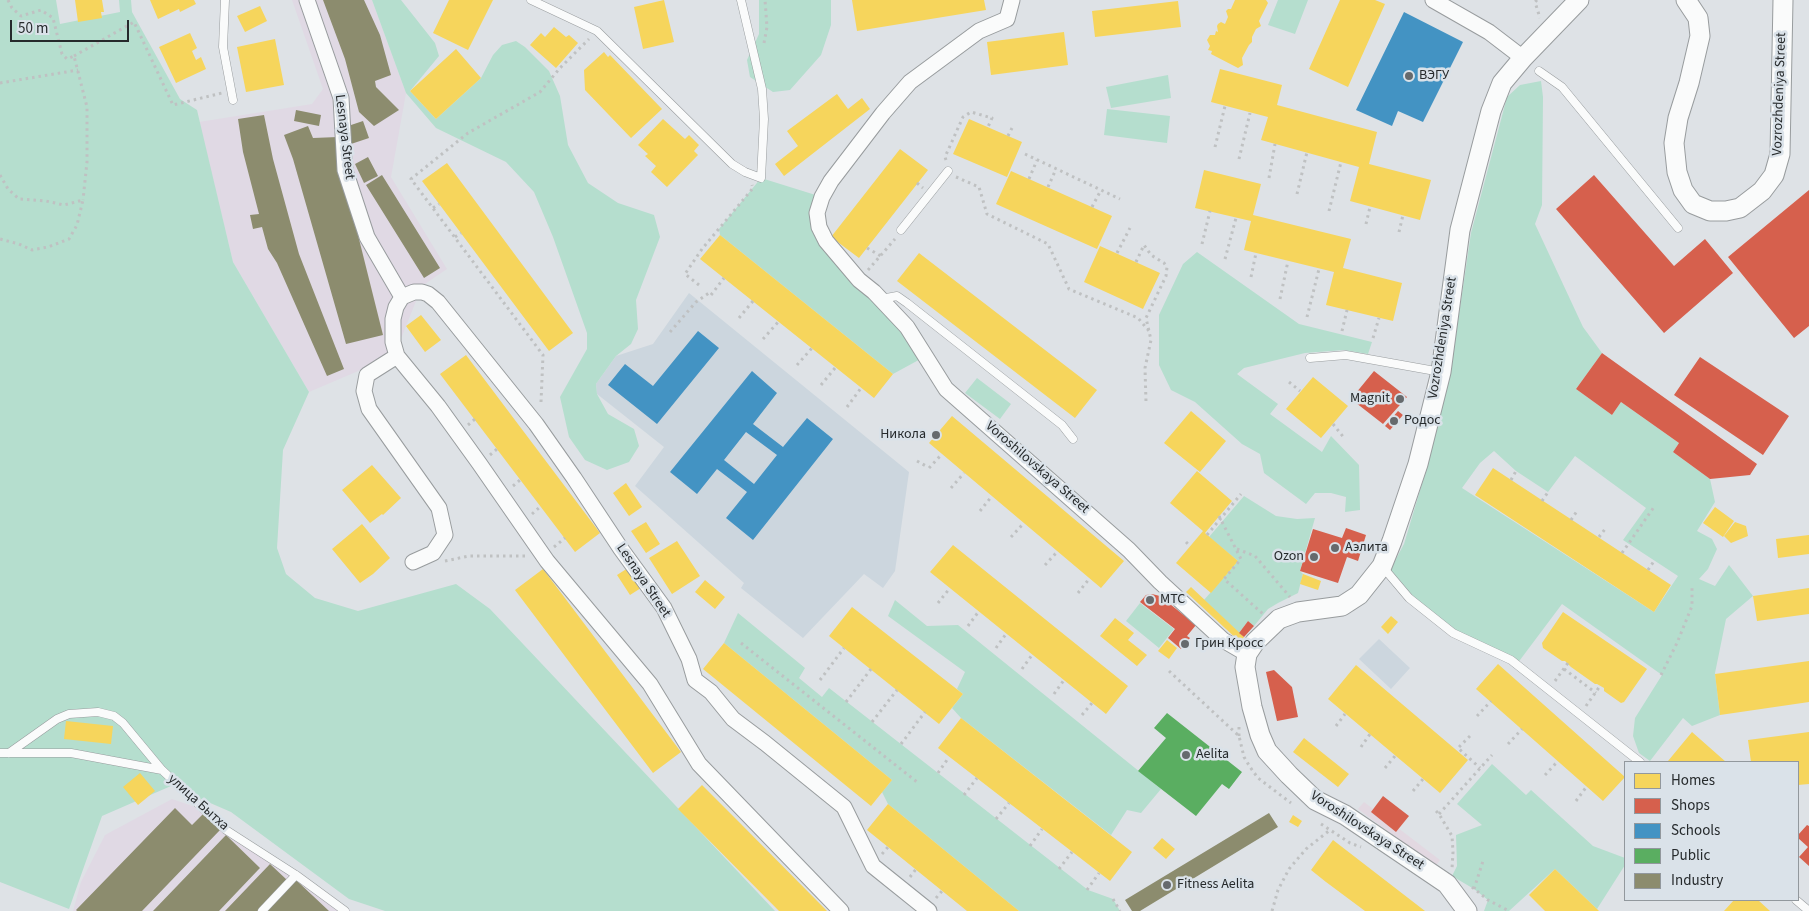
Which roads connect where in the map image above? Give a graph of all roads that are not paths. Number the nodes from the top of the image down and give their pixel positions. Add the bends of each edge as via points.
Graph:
1 (225, 0) edge
2 (307, 0) edge
3 (531, 0) edge
4 (741, 0) edge
5 (1012, 0) edge
6 (1433, 0) edge
7 (1579, 0) edge
8 (1686, 0) edge
9 (1782, 0) edge
10 (1523, 58) junction
11 (1539, 71) dead end
12 (233, 100) dead end
13 (951, 174) road end
14 (1678, 228) dead end
15 (902, 230) road end
16 (402, 297) junction
17 (881, 299) junction
18 (397, 356) junction
19 (1310, 358) dead end
20 (1441, 372) junction
21 (1073, 439) dead end
22 (418, 560) road end
23 (1382, 566) junction
24 (1247, 654) junction
25 (0, 753) edge
26 (9, 753) junction
27 (1639, 761) edge
28 (162, 770) junction
29 (296, 875) junction
30 (1797, 901) edge
31 (262, 911) edge
32 (345, 911) edge
33 (841, 911) edge
34 (928, 911) edge
35 (1467, 911) edge
36 (1809, 911) edge

1 - 12 lane via 223,47
2 - 16 street, Lesnaya Street via 341,98 346,170 367,237
3 - 4 lane via 597,31 732,164 761,178 762,90
5 - 17 street, Voroshilovskaya Street via 1006,19 979,31 910,82 836,173 822,197 817,213 826,241 859,280
6 - 10 street via 1489,32
7 - 10 street, Vozrozhdeniya Street
8 - 9 street, Vozrozhdeniya Street via 1698,18 1700,36 1690,83 1678,118 1674,144 1676,172 1682,190 1693,204 1710,211 1726,212 1740,208 1762,191 1774,175 1780,154
10 - 20 street, Vozrozhdeniya Street via 1502,83 1491,110 1460,230
11 - 14 lane via 1562,86
13 - 15 lane
16 - 18 street via 393,319
16 - 34 street, Lesnaya Street via 422,292 438,302 536,424 664,608 695,680 711,692 733,719 844,807 873,866
17 - 21 lane via 897,296 908,304 1062,426
17 - 24 street, Voroshilovskaya Street via 907,327 946,389 1129,550 1224,640
18 - 22 street via 367,375 364,391 369,409 439,508 445,536 433,553
18 - 33 street via 480,463 547,561 650,684 699,764
19 - 20 lane via 1346,355
20 - 23 street, Vozrozhdeniya Street via 1418,464
23 - 24 street, Vozrozhdeniya Street via 1359,594 1342,606 1298,612 1279,619
23 - 27 lane via 1408,598 1453,633 1512,660
24 - 35 street, Voroshilovskaya Street via 1245,667 1252,707 1267,750 1315,800 1345,815 1447,884
25 - 26 lane, улица Бытха
26 - 28 lane, улица Бытха via 71,753
26 - 28 lane via 57,719 69,714 98,712 114,716 124,723
28 - 29 lane, улица Бытха via 226,830
29 - 31 lane
29 - 32 lane, улица Бытха
30 - 36 lane

